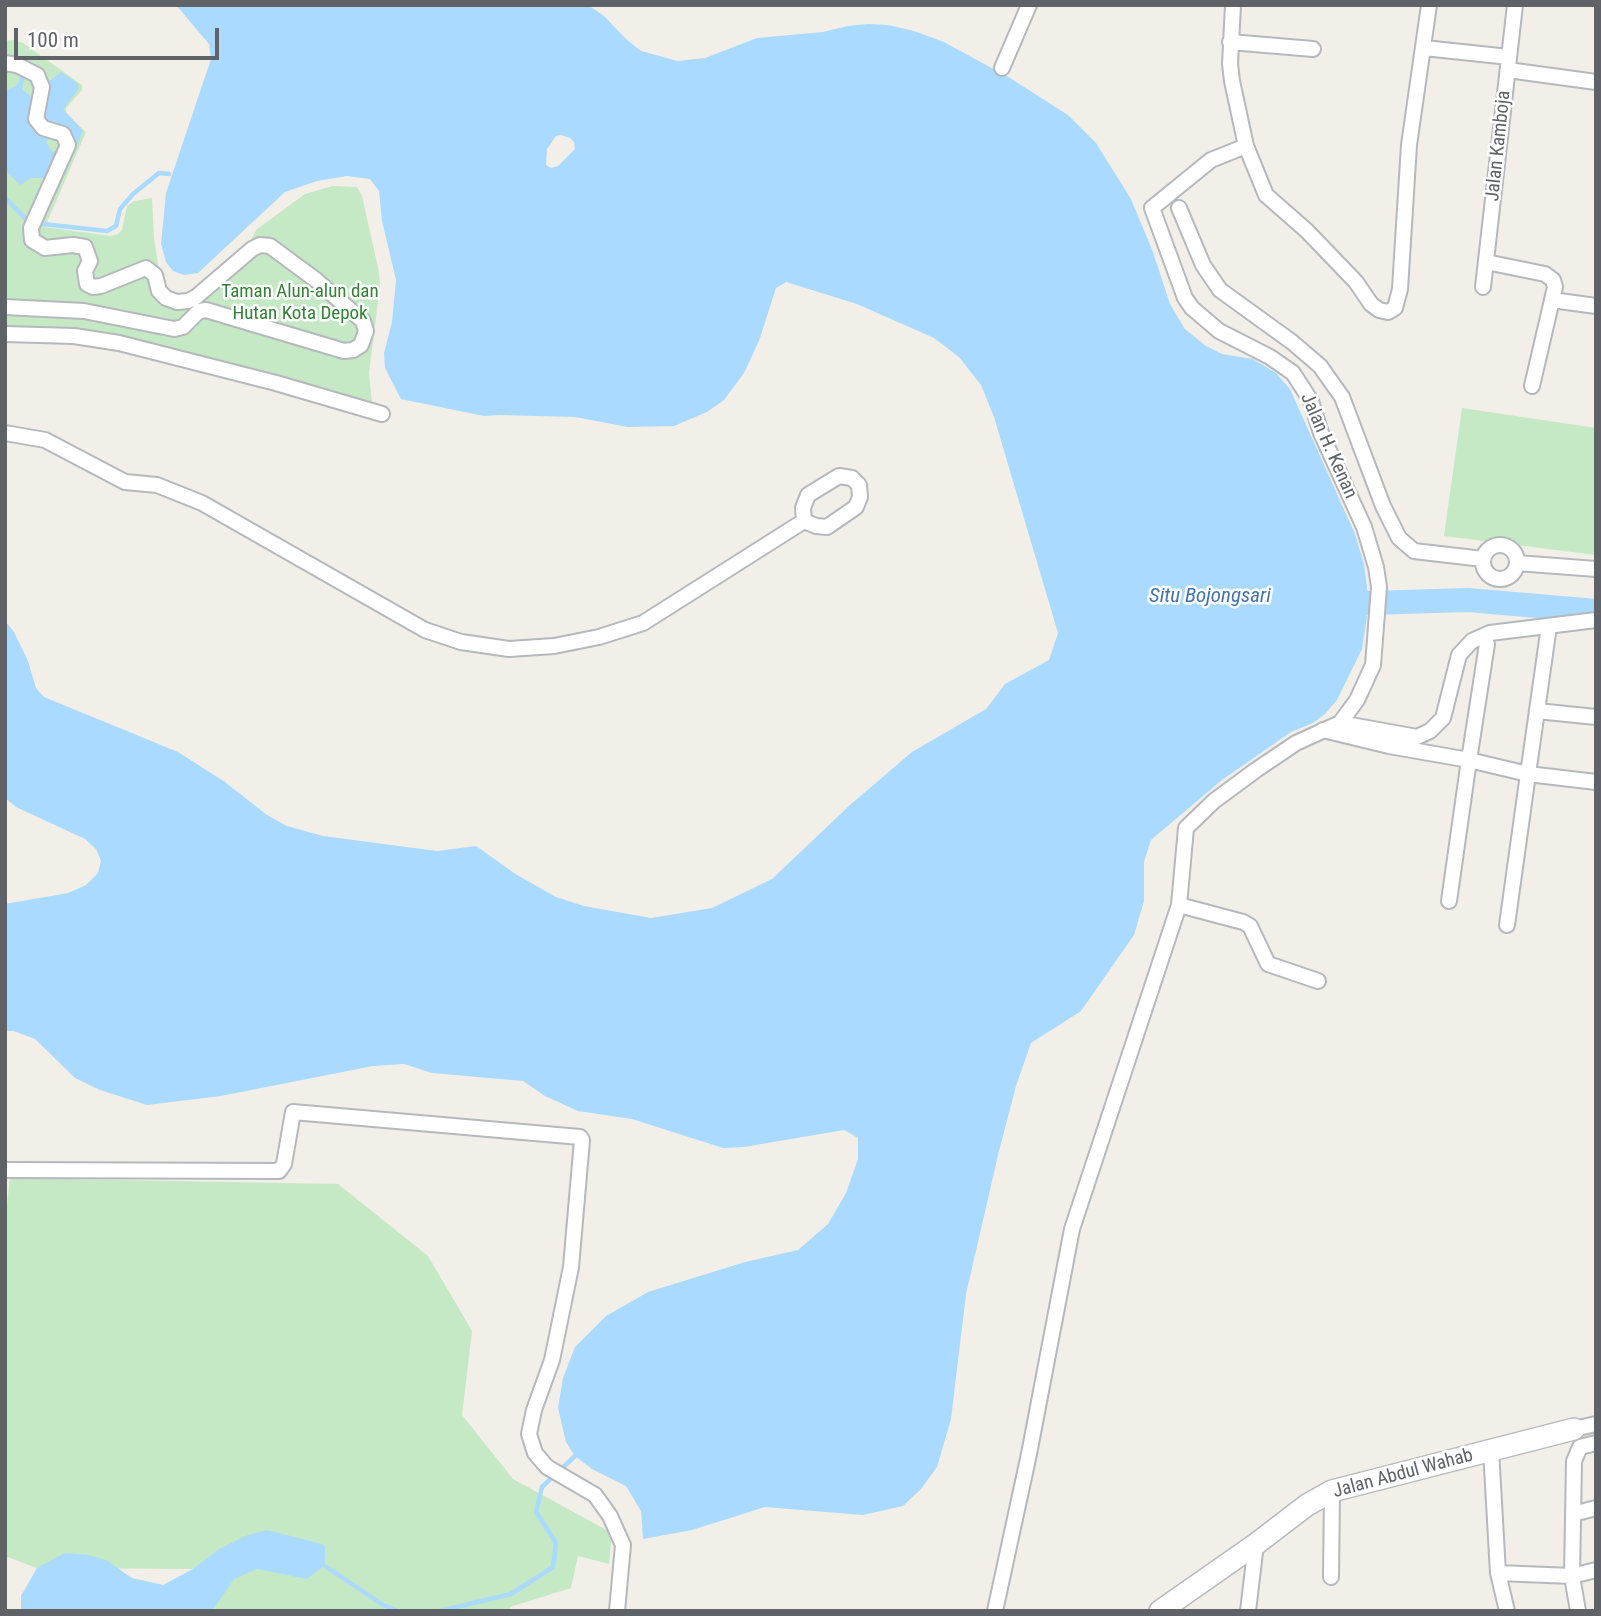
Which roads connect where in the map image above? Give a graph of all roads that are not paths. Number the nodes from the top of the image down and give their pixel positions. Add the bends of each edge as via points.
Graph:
1 (1029, 5) edge
2 (1233, 5) edge
3 (1429, 5) edge
4 (1515, 5) edge
5 (1230, 42) junction
6 (1424, 48) junction
7 (1313, 49) dead end
8 (5, 63) edge
9 (1509, 64) junction
10 (1002, 68) dead end
11 (1596, 82) edge
12 (1246, 146) junction
13 (1179, 208) dead end
14 (1486, 262) junction
15 (1483, 287) dead end
16 (1552, 300) junction
17 (1596, 306) edge
18 (5, 307) edge
19 (5, 334) edge
20 (1532, 386) dead end
21 (382, 414) dead end
22 (5, 433) edge
23 (804, 521) dead end
24 (1483, 559) junction
25 (1517, 563) junction
26 (1596, 569) edge
27 (1596, 620) edge
28 (1548, 632) dead end
29 (1487, 644) dead end
30 (1537, 711) junction
31 (1596, 717) edge
32 (1340, 723) junction
33 (1323, 730) junction
34 (1469, 760) junction
35 (1528, 774) junction
36 (1596, 782) edge
37 (1449, 901) dead end
38 (1179, 905) junction
39 (1507, 925) dead end
40 (1318, 981) dead end
41 (5, 1170) edge
42 (1596, 1424) edge
43 (1574, 1429) joint
44 (1596, 1443) edge
45 (1491, 1450) junction
46 (1332, 1492) junction
47 (1596, 1508) edge
48 (1573, 1514) junction
49 (1256, 1544) junction
50 (1596, 1570) edge
51 (1499, 1573) junction
52 (1572, 1576) junction
53 (1331, 1577) dead end
54 (617, 1611) edge
55 (995, 1611) edge
56 (1160, 1611) edge
57 (1248, 1611) edge
58 (1507, 1611) edge
59 (1578, 1611) edge

1 - 10 street
2 - 5 street
3 - 6 street
4 - 9 street, Jalan Kamboja
5 - 7 street
5 - 12 street via 1232,81
6 - 9 street
6 - 12 street via 1406,172 1400,289 1393,311 1374,307 1307,231 1266,195
8 - 18 street via 37,75 42,86 36,112 39,124 58,131 68,145 31,228 32,240 44,248 85,247 90,261 85,271 87,284 101,286 146,268 155,275 166,298 188,301 252,249 270,246 363,321 365,338 362,345 344,351 206,310 174,330 84,311
9 - 11 street
9 - 14 street, Jalan Kamboja
12 - 32 street, Jalan H. Kenan via 1211,160 1152,208 1192,308 1219,331 1293,373 1311,401 1364,527 1377,567 1377,634 1373,666
13 - 24 street via 1203,265 1220,290 1320,366 1342,397 1399,538 1414,551
14 - 15 street, Jalan Kamboja
14 - 16 street via 1551,277 1555,287
16 - 17 street
16 - 20 street
19 - 21 street via 66,335 119,343
22 - 23 street via 45,440 109,476 157,485 202,503 425,629 461,642 509,649 554,646 643,623
24 - 25 street via 1491,548 1502,545 1513,550
24 - 25 street via 1487,574 1496,579 1512,576
25 - 26 street
27 - 32 street via 1490,633 1472,641 1459,655 1443,718 1416,737
28 - 30 street
29 - 34 street
30 - 31 street
30 - 35 street
32 - 33 street
33 - 34 street
33 - 38 street via 1256,770 1186,828
34 - 35 street
34 - 37 street
35 - 36 street
35 - 39 street
38 - 40 street via 1243,922 1250,926 1268,964
38 - 55 street via 1072,1229
41 - 54 street via 279,1171 293,1112 580,1137 571,1267 552,1360 529,1434 534,1453 547,1467 595,1495 610,1516 623,1545
42 - 43 street, Jalan Abdul Wahab
43 - 45 street, Jalan Abdul Wahab
44 - 48 street via 1580,1447 1576,1453
45 - 46 street, Jalan Abdul Wahab
45 - 51 street
46 - 49 street, Jalan Abdul Wahab
46 - 53 street
47 - 48 street
48 - 52 street
49 - 56 street, Jalan Abdul Wahab
49 - 57 street
50 - 52 street
51 - 52 street
51 - 58 street
52 - 59 street

